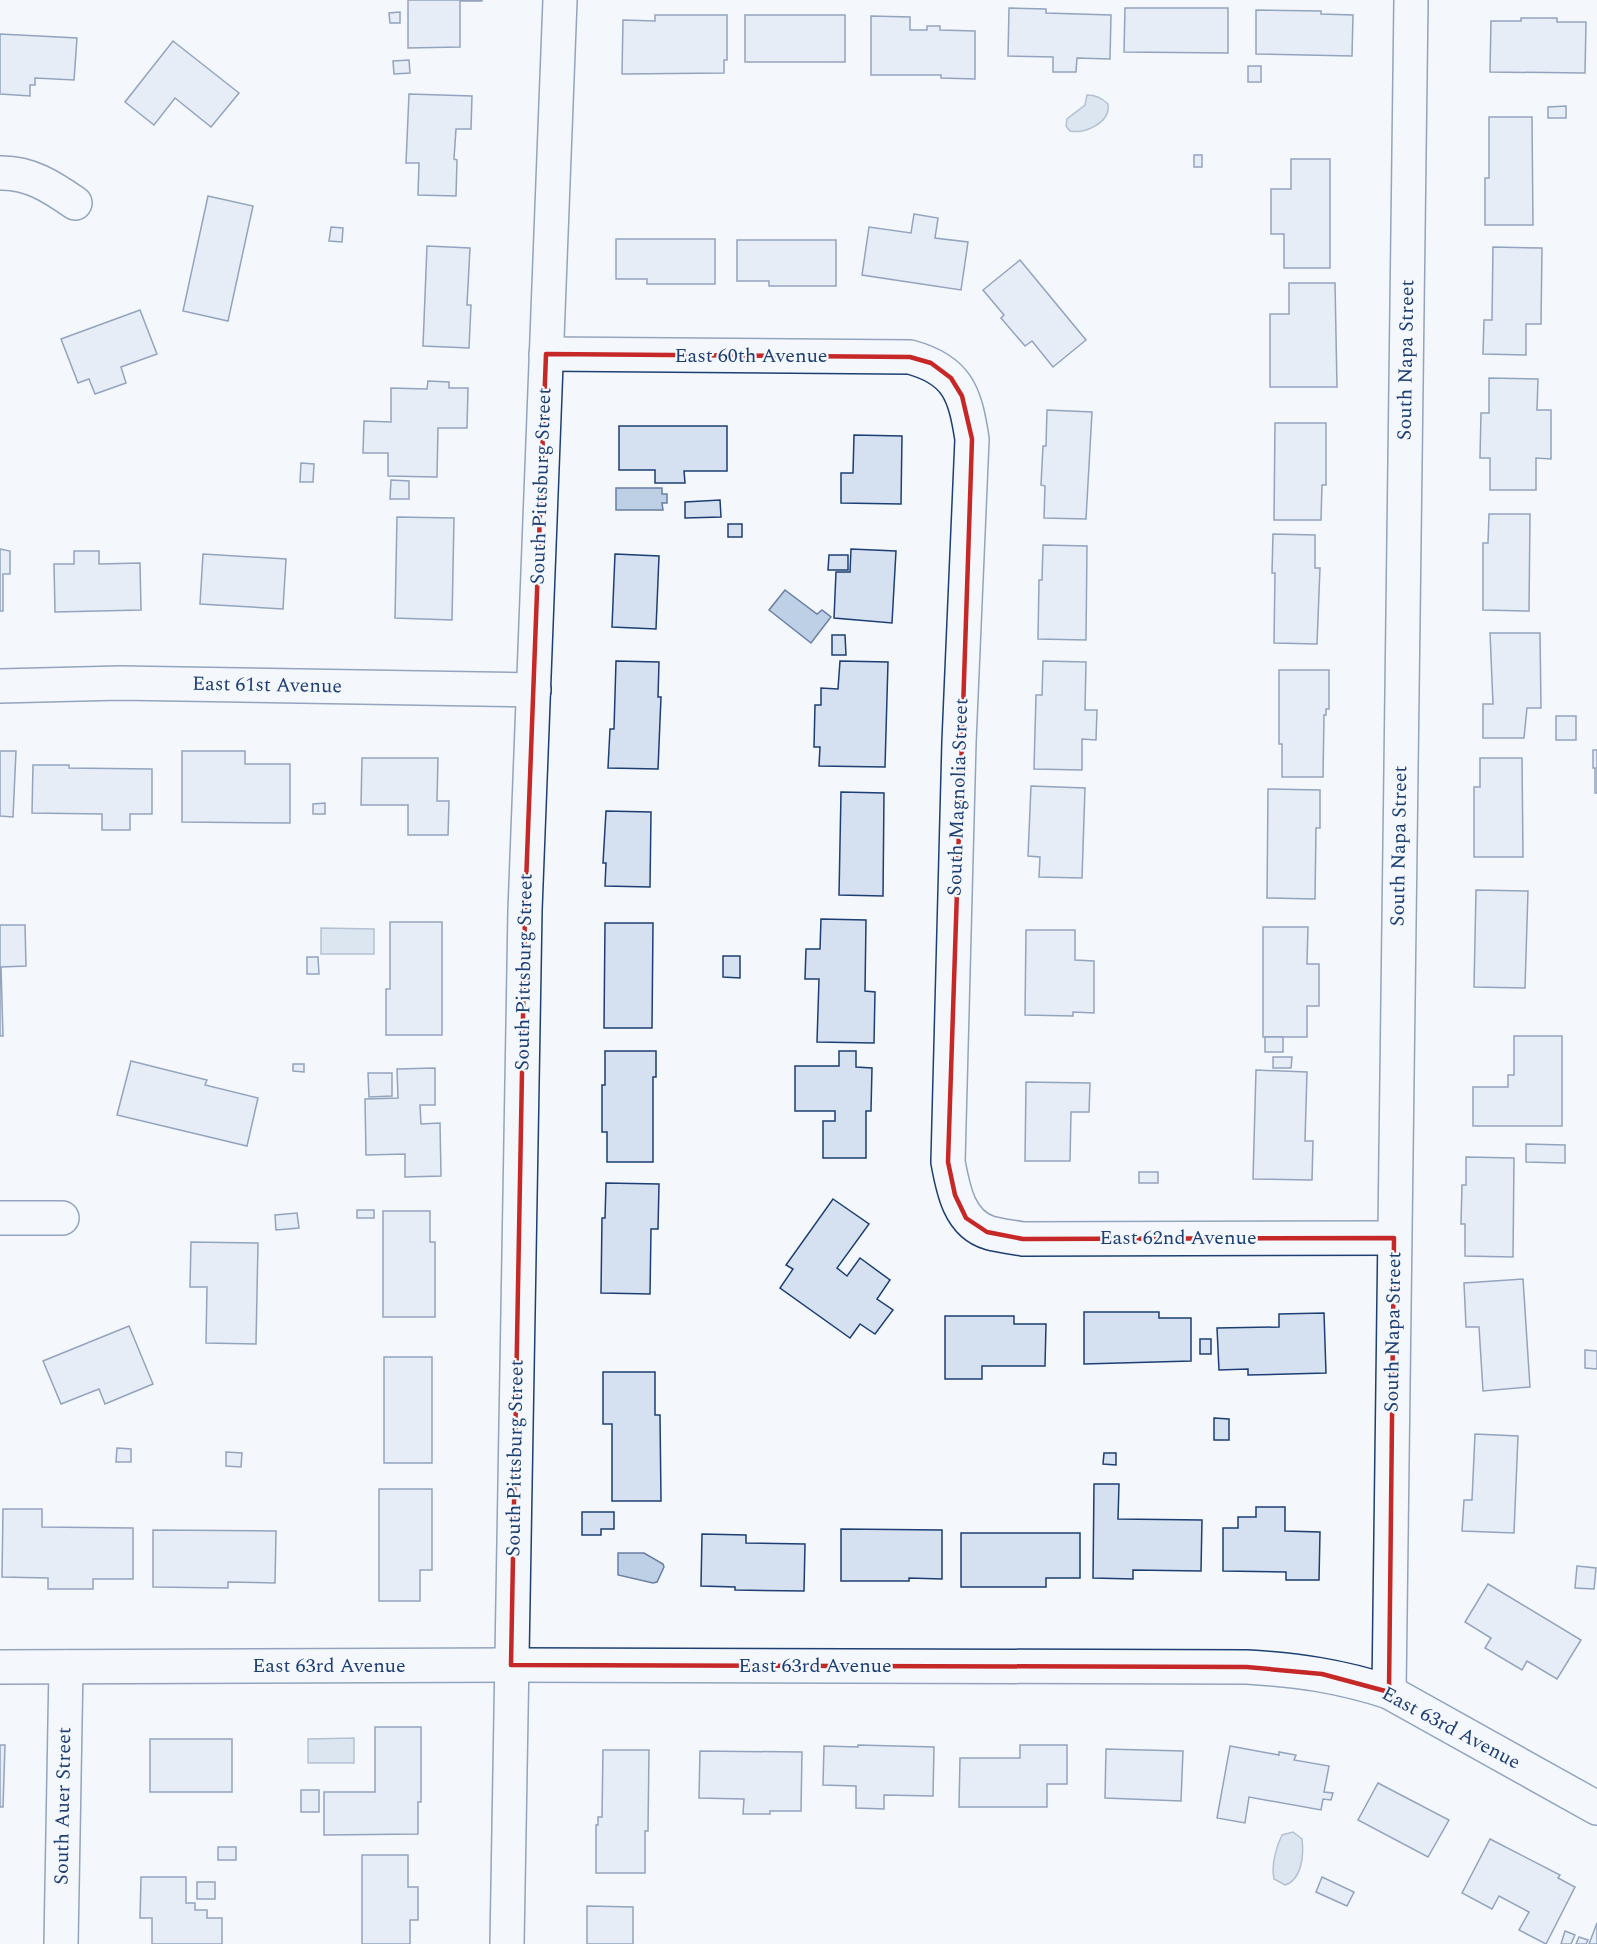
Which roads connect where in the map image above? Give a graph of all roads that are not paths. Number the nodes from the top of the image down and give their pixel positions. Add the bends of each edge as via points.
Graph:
1 (560, 0) edge
2 (1411, 0) edge
3 (0, 172) edge
4 (75, 203) dead end
5 (546, 354) junction
6 (951, 378) joint
7 (0, 686) edge
8 (534, 690) junction
9 (0, 1218) edge
10 (62, 1218) dead end
11 (966, 1218) joint
12 (1394, 1238) junction
13 (511, 1665) junction
14 (0, 1667) edge
15 (66, 1667) junction
16 (1389, 1692) junction
17 (1597, 1808) edge
18 (61, 1944) edge
19 (507, 1944) edge

1 - 5 street, South Pittsburg Street
2 - 12 street, South Napa Street
3 - 4 street via 45,183
5 - 6 street, East 60th Avenue via 910,357 931,363
5 - 8 street, South Pittsburg Street
6 - 11 street, South Magnolia Street via 968,412 972,439 948,1162 954,1195
7 - 8 street, East 61st Avenue via 120,682
8 - 13 street, South Pittsburg Street via 525,910
9 - 10 street
11 - 12 street, East 62nd Avenue via 987,1232 1023,1239
12 - 16 street, South Napa Street
13 - 15 street, East 63rd Avenue
13 - 16 street, East 63rd Avenue via 1247,1666 1322,1674
13 - 19 street, South Pittsburg Street
14 - 15 street, East 63rd Avenue
15 - 18 street, South Auer Street
16 - 17 street, East 63rd Avenue

